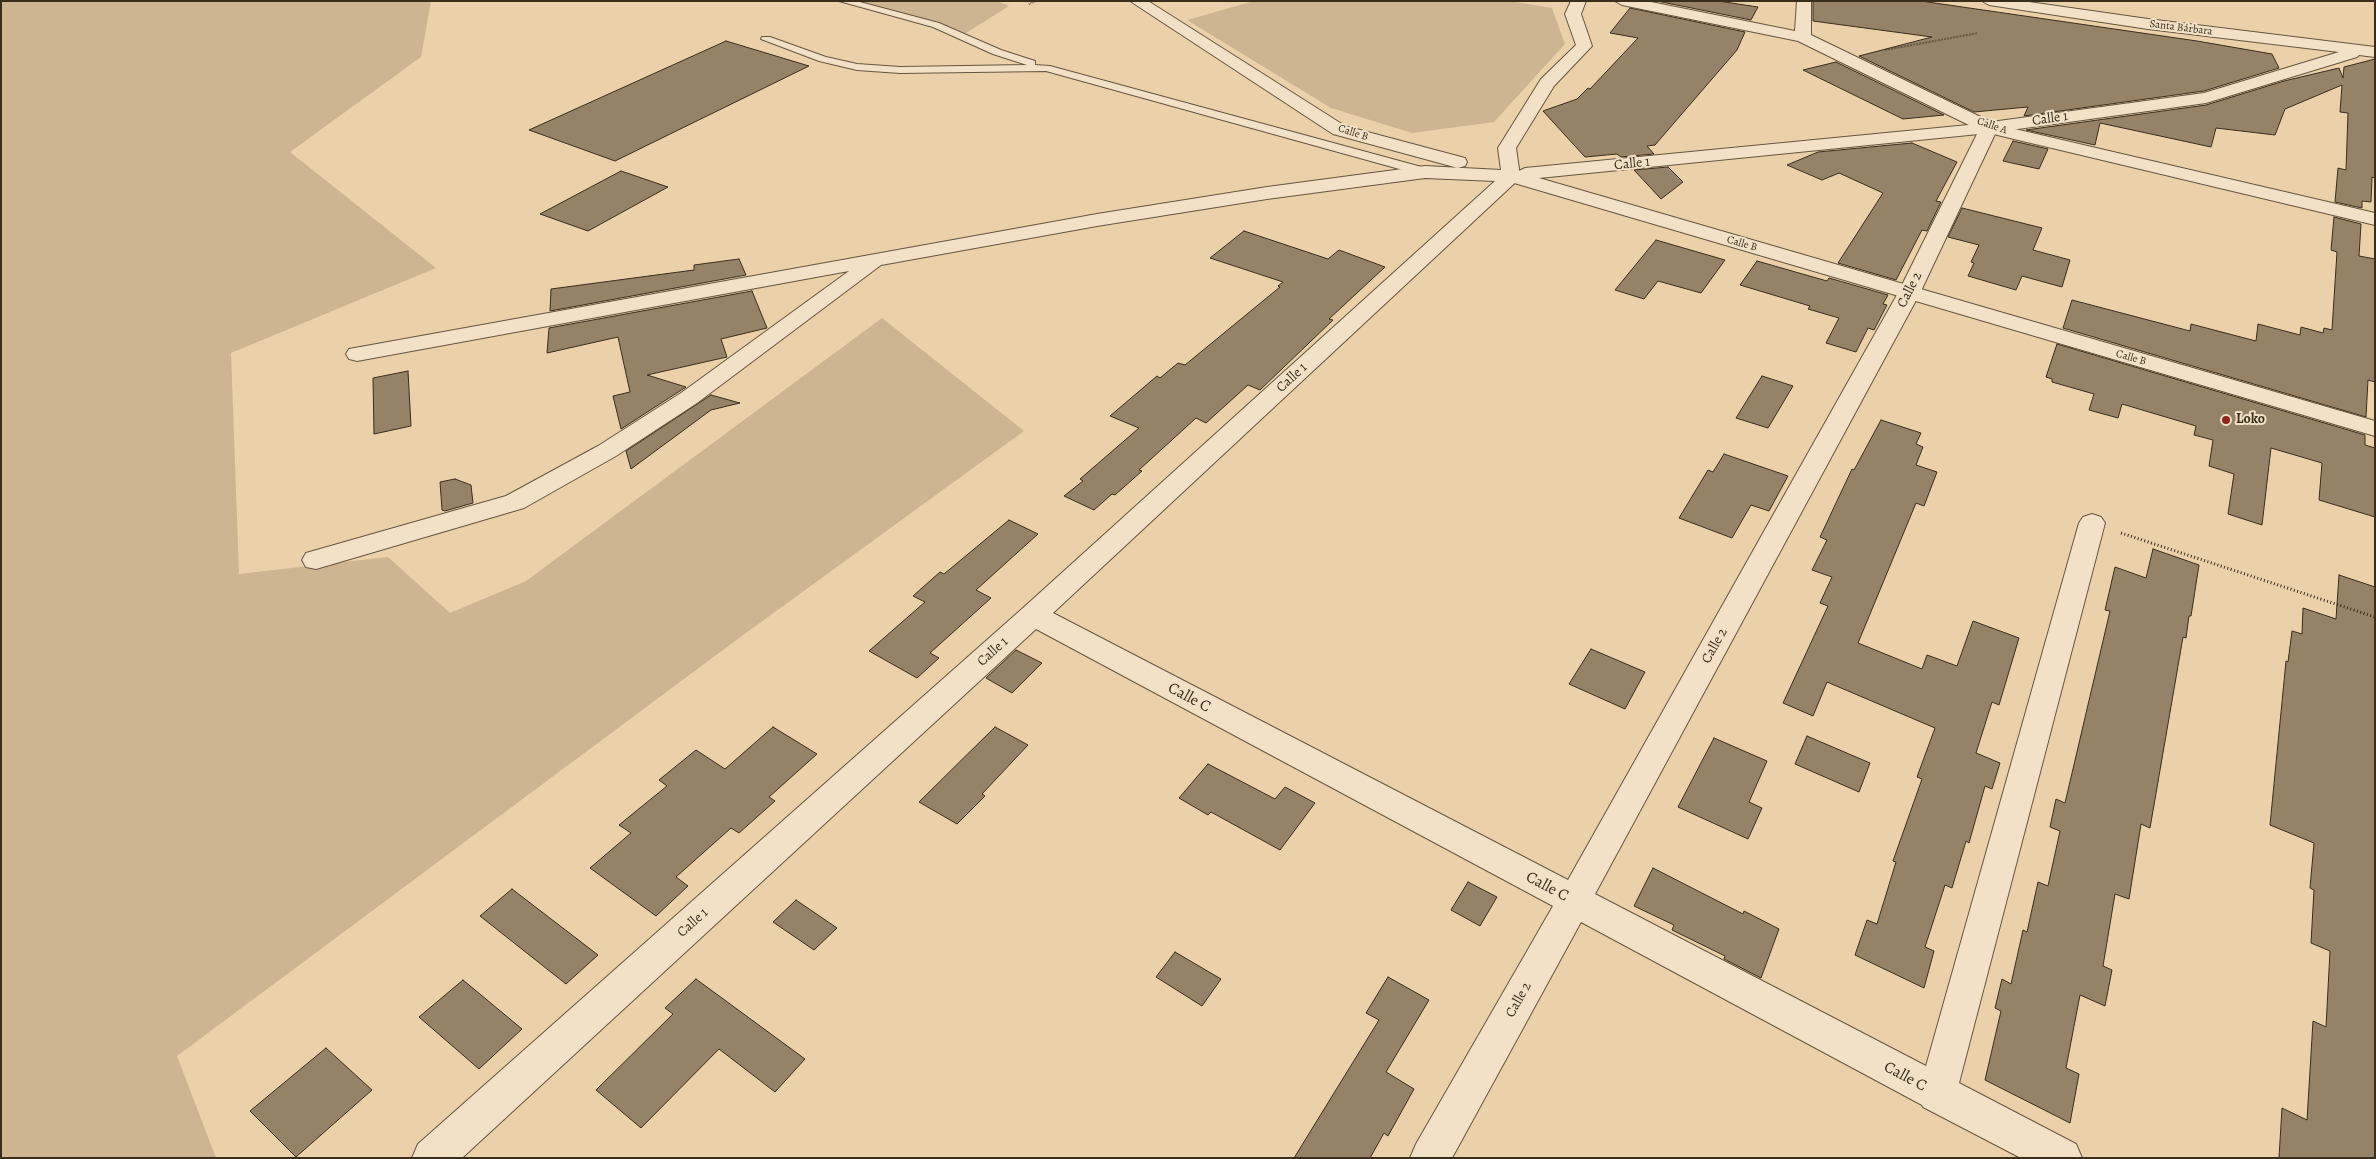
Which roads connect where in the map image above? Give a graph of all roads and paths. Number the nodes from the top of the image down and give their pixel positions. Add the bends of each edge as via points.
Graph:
1 (844, 1) edge
2 (1036, 1) edge
3 (1137, 1) edge
4 (1579, 1) edge
5 (1622, 1) edge
6 (1804, 1) edge
7 (1989, 1) edge
8 (1029, 4) dead end
9 (1978, 33) dead end
10 (1803, 37) junction
11 (766, 39) dead end
12 (2369, 51) edge
13 (1842, 57) junction
14 (1046, 68) junction
15 (1989, 128) junction
16 (1426, 172) junction
17 (1511, 176) junction
18 (2375, 219) edge
19 (876, 261) junction
20 (1909, 293) junction
21 (357, 354) dead end
22 (2375, 429) edge
23 (2092, 523) joint
24 (316, 560) dead end
25 (1034, 615) junction
26 (2375, 617) edge
27 (1574, 901) junction
28 (1937, 1094) junction
29 (432, 1158) edge
30 (1430, 1158) edge
31 (2062, 1158) edge

1 - 14 lane via 936,25 998,52
2 - 8 path
3 - 17 street, Calle B via 1339,130
4 - 17 street via 1573,14 1584,46 1547,83 1507,148
5 - 10 street, Calle A
6 - 10 street
7 - 12 street, Santa Bárbara
9 - 13 path
10 - 13 street, Calle A
11 - 14 lane via 823,59 857,66 900,70
12 - 15 street, Calle 1 via 2206,98
13 - 15 street, Calle A
14 - 16 lane
15 - 17 street, Calle 1
15 - 18 street, Calle A
15 - 20 street, Calle 2
16 - 17 street
16 - 19 street via 1097,220
17 - 20 street, Calle B
17 - 25 street, Calle 1
19 - 21 street
19 - 24 street via 689,398 607,451 515,502
20 - 22 street, Calle B
20 - 27 street, Calle 2
23 - 26 path
23 - 28 street
25 - 27 street, Calle C
25 - 29 street, Calle 1
27 - 28 street, Calle C
27 - 30 street, Calle 2
28 - 31 street, Calle C

